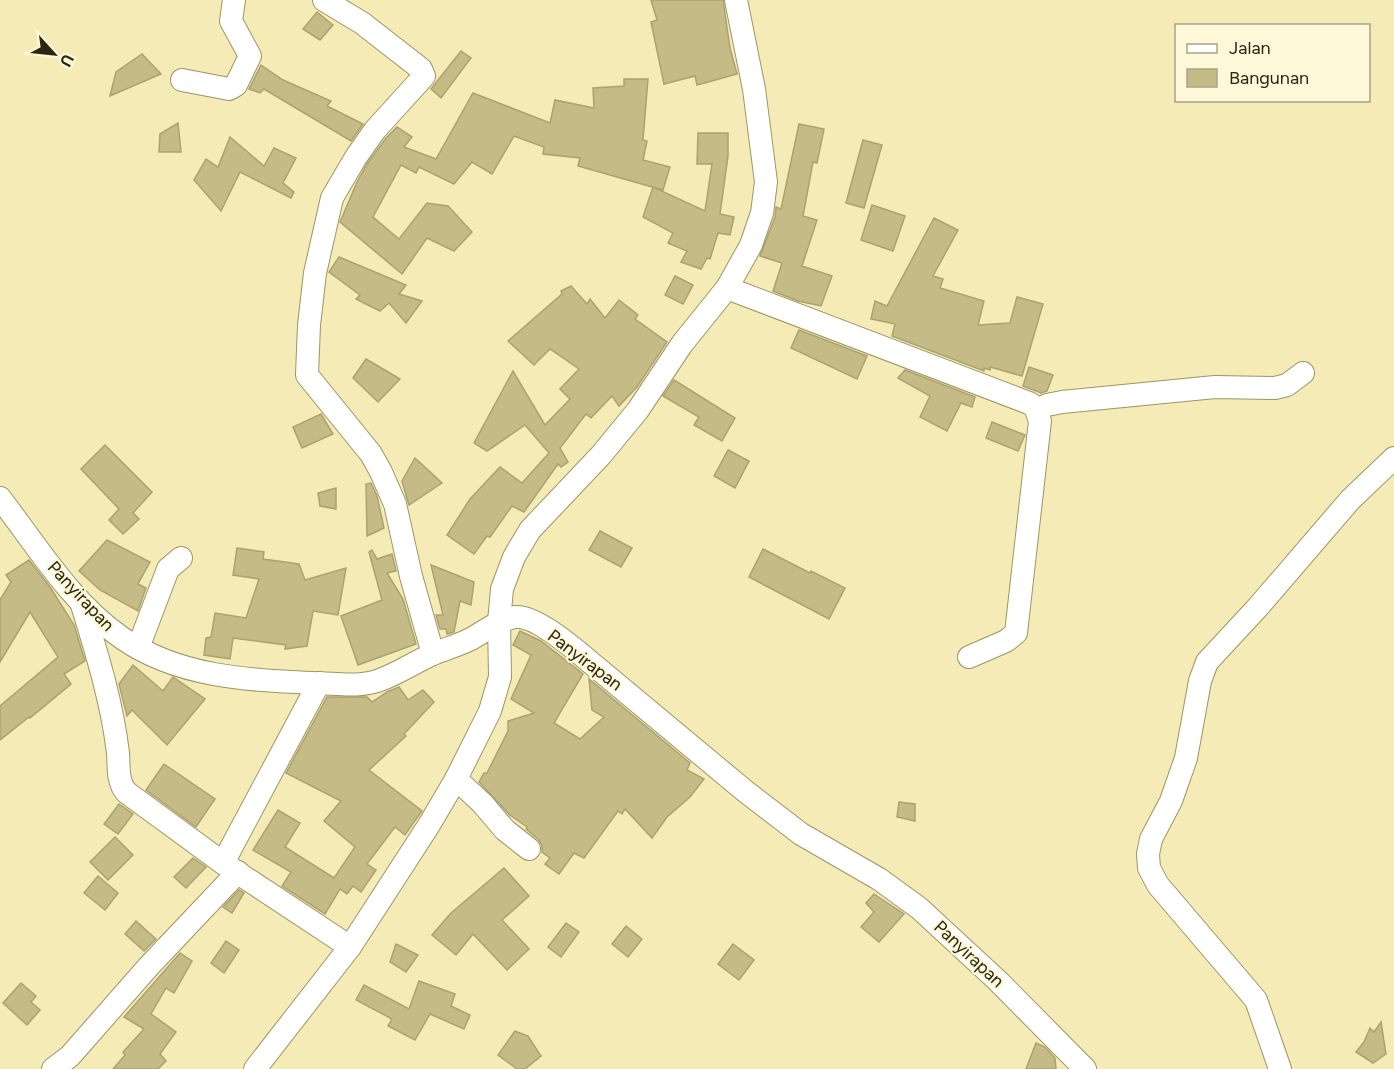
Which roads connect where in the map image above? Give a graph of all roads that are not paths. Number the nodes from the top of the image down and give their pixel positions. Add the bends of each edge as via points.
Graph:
1 (234, 0) edge
2 (324, 0) edge
3 (736, 0) edge
4 (182, 80) dead end
5 (727, 288) junction
6 (1303, 373) dead end
7 (1037, 410) junction
8 (1394, 458) edge
9 (0, 498) edge
10 (181, 558) dead end
11 (80, 600) junction
12 (499, 622) junction
13 (138, 648) junction
14 (433, 654) junction
15 (969, 657) dead end
16 (319, 683) junction
17 (456, 779) junction
18 (529, 849) dead end
19 (230, 868) junction
20 (350, 946) junction
21 (53, 1069) edge
22 (255, 1069) edge
23 (1085, 1069) edge
24 (1280, 1069) edge

1 - 4 street via 231,21 249,56 236,85 229,89
2 - 14 street via 362,23 422,69 424,75 375,130 332,198 315,273 307,375 373,457 392,496
3 - 5 street via 754,89 766,182 762,213 751,245
5 - 7 street via 1029,403
5 - 12 street via 682,344 638,410 530,530 502,589
6 - 7 street via 1287,385 1275,388 1215,387 1062,402
7 - 15 street via 1041,421 1016,633
8 - 24 street via 1350,500 1207,662 1186,758 1148,854 1149,867 1158,885 1256,1000
9 - 11 street, Panyirapan
10 - 13 street via 168,569
11 - 13 street, Panyirapan via 105,626
11 - 19 street via 114,724 120,784
12 - 14 street, Panyirapan via 469,640
12 - 17 street via 500,677 490,711
12 - 23 street, Panyirapan via 520,618 562,639 794,830 879,879 930,917
13 - 16 street, Panyirapan via 218,676
14 - 16 street, Panyirapan via 378,681 352,685
16 - 19 street
17 - 18 street
17 - 20 street
19 - 20 street
19 - 21 street via 70,1056
20 - 22 street

